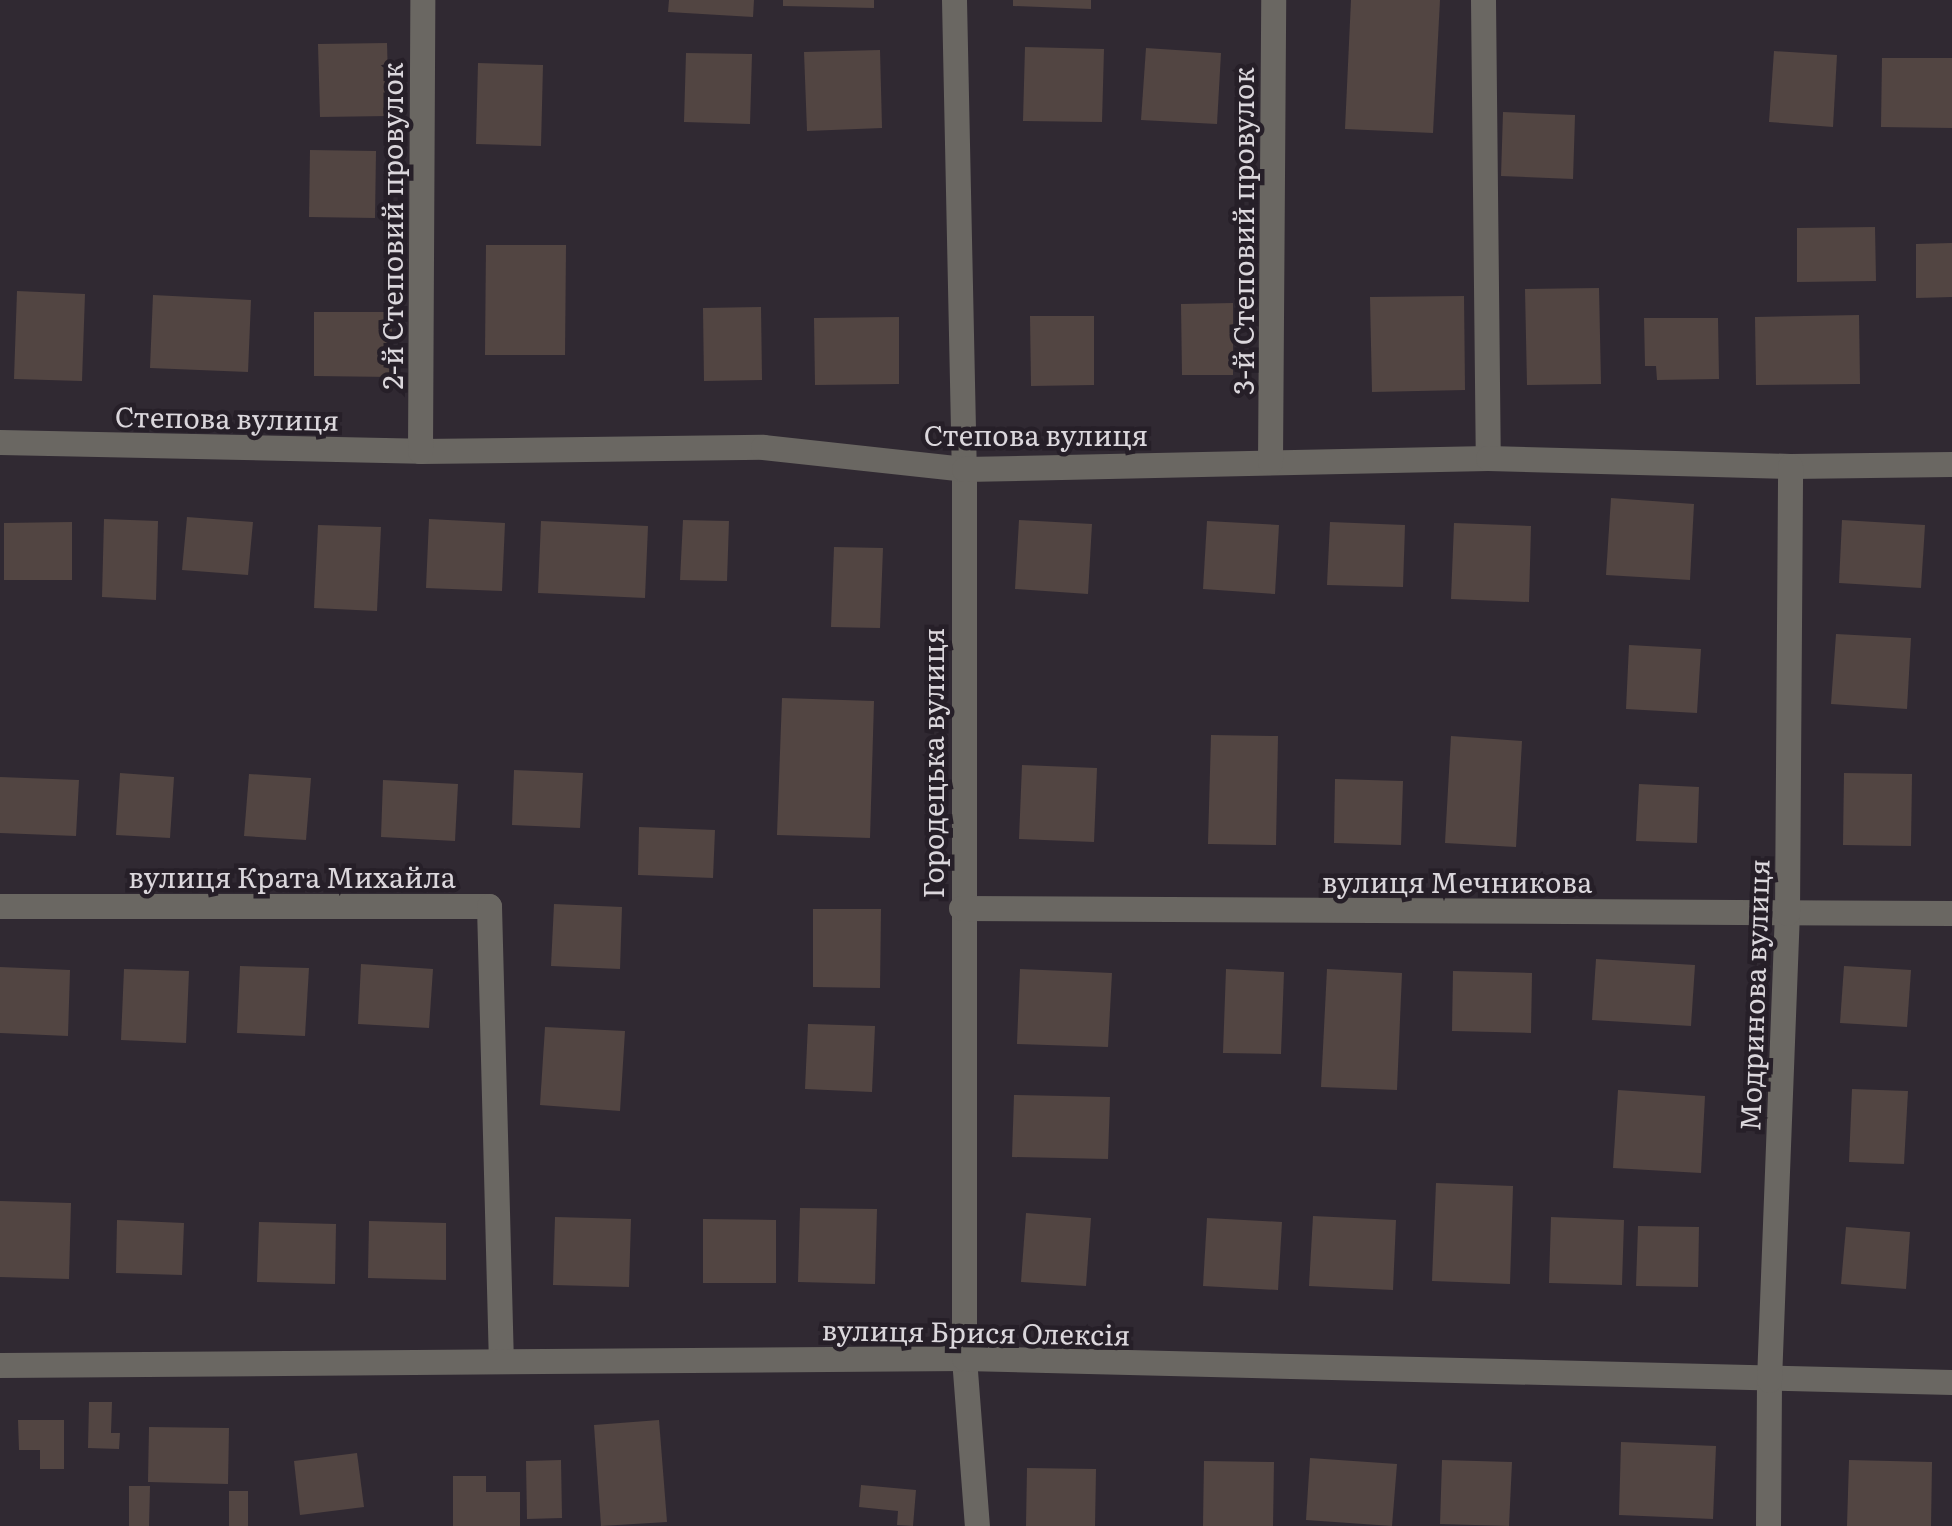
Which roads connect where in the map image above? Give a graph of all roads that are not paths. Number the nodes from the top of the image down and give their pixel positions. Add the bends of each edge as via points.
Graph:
1 (422, 0) edge
2 (954, 0) edge
3 (1273, 0) edge
4 (1483, 0) edge
5 (0, 442) edge
6 (420, 451) junction
7 (1488, 458) junction
8 (1270, 462) junction
9 (1952, 464) edge
10 (1790, 466) junction
11 (964, 469) junction
12 (0, 906) edge
13 (961, 908) junction
14 (1787, 913) junction
15 (1952, 913) edge
16 (964, 1358) junction
17 (501, 1361) junction
18 (0, 1365) edge
19 (1769, 1380) junction
20 (1952, 1382) edge
21 (977, 1526) edge
22 (1768, 1526) edge

1 - 6 street, 2-й Степовий провулок
2 - 11 street, Городецька вулиця
3 - 8 street, 3-й Степовий провулок
4 - 7 street
5 - 6 street, Степова вулиця
6 - 11 street, Степова вулиця via 764,447
7 - 8 street, Степова вулиця
7 - 10 street, Степова вулиця
8 - 11 street, Степова вулиця
9 - 10 street, Степова вулиця
10 - 14 street, Модринова вулиця
11 - 13 street, Городецька вулиця
12 - 17 street, вулиця Крата Михайла via 489,906
13 - 14 street, вулиця Мечникова
13 - 16 street, Городецька вулиця
14 - 15 street, вулиця Мечникова
14 - 19 street, Модринова вулиця
16 - 17 street, вулиця Брися Олексія
16 - 19 street, вулиця Брися Олексія
16 - 21 street, Городецька вулиця
17 - 18 street, вулиця Брися Олексія
19 - 20 street, вулиця Брися Олексія
19 - 22 street, Модринова вулиця

